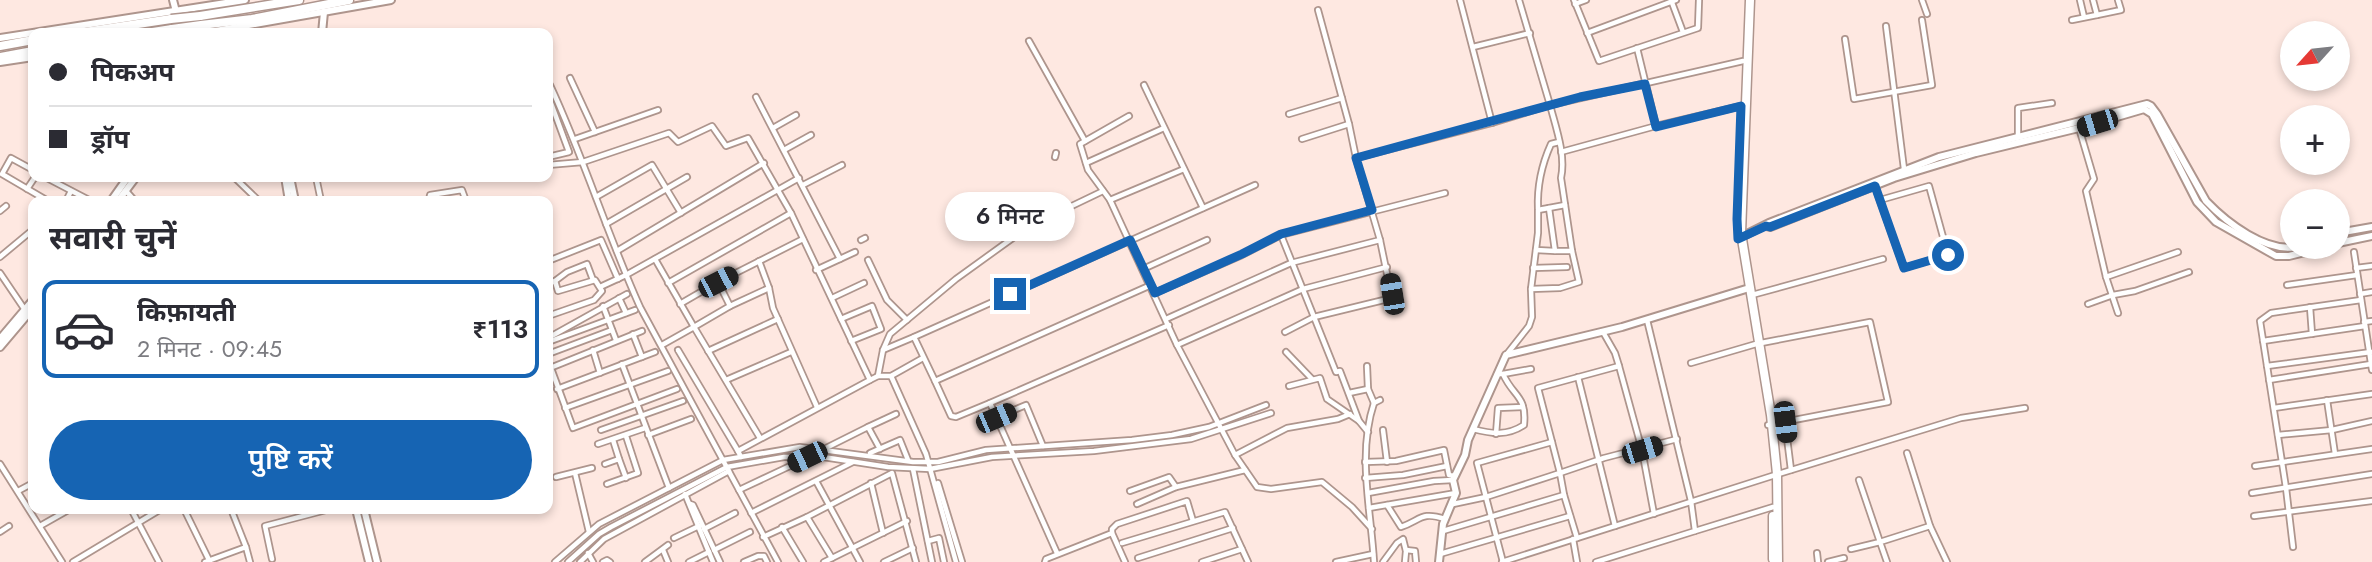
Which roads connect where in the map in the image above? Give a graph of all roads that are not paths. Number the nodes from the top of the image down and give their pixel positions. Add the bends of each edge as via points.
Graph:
1 (173, 0) edge
2 (245, 0) edge
3 (299, 0) edge
4 (349, 0) edge
5 (390, 0) edge
6 (1460, 0) edge
7 (1519, 0) edge
8 (1586, 0) edge
9 (1699, 0) edge
10 (1748, 0) edge
11 (1922, 0) edge
12 (2080, 0) edge
13 (2093, 0) edge
14 (2118, 0) edge
15 (1673, 1) edge
16 (1574, 2) edge
17 (178, 9) junction
18 (1318, 10) dead end
19 (324, 12) junction
20 (1927, 14) dead end
21 (2097, 15) junction
22 (2084, 17) junction
23 (1922, 20) dead end
24 (2072, 20) dead end
25 (260, 24) junction
26 (1886, 26) dead end
27 (61, 28) edge
28 (114, 28) edge
29 (181, 28) edge
30 (184, 28) edge
31 (235, 28) edge
32 (260, 28) edge
33 (262, 28) edge
34 (322, 28) edge
35 (1683, 32) junction
36 (28, 33) edge
37 (1530, 33) junction
38 (1587, 33) junction
39 (0, 38) edge
40 (1845, 39) dead end
41 (28, 41) edge
42 (1028, 41) dead end
43 (0, 47) edge
44 (1472, 47) junction
45 (1637, 48) junction
46 (28, 52) edge
47 (28, 57) edge
48 (0, 60) edge
49 (1743, 61) junction
50 (570, 78) dead end
51 (1645, 84) junction
52 (1144, 85) dead end
53 (553, 91) edge
54 (1894, 93) junction
55 (756, 97) dead end
56 (1342, 98) junction
57 (2052, 103) dead end
58 (1550, 106) junction
59 (1741, 106) junction
60 (553, 109) edge
61 (658, 110) dead end
62 (1289, 114) dead end
63 (796, 115) dead end
64 (1129, 116) dead end
65 (1492, 123) junction
66 (1349, 124) junction
67 (1656, 127) junction
68 (773, 128) junction
69 (1164, 128) junction
70 (2079, 128) junction
71 (2054, 131) junction
72 (595, 132) junction
73 (811, 135) dead end
74 (2018, 136) junction
75 (575, 139) junction
76 (1302, 139) dead end
77 (1085, 141) junction
78 (1559, 142) junction
79 (784, 150) junction
80 (1561, 152) junction
81 (553, 156) edge
82 (1356, 158) junction
83 (583, 162) junction
84 (764, 163) junction
85 (1086, 163) junction
86 (553, 165) edge
87 (842, 165) dead end
88 (28, 167) edge
89 (1184, 169) junction
90 (1904, 169) junction
91 (687, 177) dead end
92 (799, 178) junction
93 (32, 182) edge
94 (54, 182) edge
95 (132, 182) edge
96 (240, 182) edge
97 (1874, 183) junction
98 (803, 185) junction
99 (1255, 186) dead end
100 (666, 188) junction
101 (27, 189) junction
102 (778, 190) junction
103 (71, 191) junction
104 (126, 191) junction
105 (1103, 191) junction
106 (1445, 193) dead end
107 (39, 196) edge
108 (68, 196) edge
109 (80, 196) edge
110 (119, 196) edge
111 (130, 196) edge
112 (255, 196) edge
113 (430, 196) edge
114 (464, 196) edge
115 (596, 197) junction
116 (1110, 200) junction
117 (1880, 200) junction
118 (1565, 205) junction
119 (6, 206) dead end
120 (1203, 208) junction
121 (1549, 208) junction
122 (1372, 210) junction
123 (1538, 210) junction
124 (0, 211) edge
125 (681, 213) junction
126 (791, 213) junction
127 (606, 224) junction
128 (2372, 227) edge
129 (2350, 231) edge
130 (28, 234) edge
131 (1281, 234) junction
132 (2372, 236) edge
133 (1740, 238) junction
134 (803, 239) junction
135 (1130, 240) junction
136 (1207, 240) dead end
137 (1380, 240) junction
138 (2350, 241) edge
139 (2280, 248) edge
140 (1536, 250) junction
141 (617, 251) junction
142 (1555, 251) junction
143 (1572, 251) junction
144 (2178, 252) dead end
145 (2354, 252) dead end
146 (855, 253) dead end
147 (2280, 256) edge
148 (0, 257) edge
149 (553, 259) edge
150 (654, 259) junction
151 (840, 259) junction
152 (1883, 259) dead end
153 (868, 260) dead end
154 (759, 261) junction
155 (1291, 264) junction
156 (2372, 266) edge
157 (1387, 267) junction
158 (1567, 267) dead end
159 (1533, 268) junction
160 (2356, 268) junction
161 (1143, 269) junction
162 (816, 270) junction
163 (2189, 272) dead end
164 (0, 273) edge
165 (626, 275) junction
166 (2357, 275) junction
167 (2106, 277) junction
168 (618, 279) junction
169 (593, 280) junction
170 (555, 281) joint
171 (718, 282) junction
172 (668, 283) junction
173 (864, 283) dead end
174 (1150, 285) junction
175 (2287, 285) dead end
176 (600, 287) junction
177 (769, 288) junction
178 (1303, 289) junction
179 (1531, 289) junction
180 (1749, 292) junction
181 (2372, 292) edge
182 (1155, 293) junction
183 (627, 294) dead end
184 (2113, 295) junction
185 (2361, 297) junction
186 (620, 298) junction
187 (831, 298) junction
188 (680, 304) junction
189 (2088, 304) dead end
190 (603, 306) junction
191 (730, 306) junction
192 (2310, 307) junction
193 (28, 309) edge
194 (635, 310) dead end
195 (28, 311) edge
196 (28, 311) edge
197 (626, 313) junction
198 (2118, 313) dead end
199 (553, 314) edge
200 (1314, 317) junction
201 (608, 319) junction
202 (778, 319) junction
203 (841, 319) junction
204 (1166, 319) junction
205 (1646, 319) junction
206 (907, 320) junction
207 (2372, 321) edge
208 (2365, 324) junction
209 (1169, 325) junction
210 (694, 327) junction
211 (881, 329) junction
212 (612, 330) junction
213 (642, 331) dead end
214 (1285, 332) dead end
215 (1603, 332) junction
216 (633, 334) junction
217 (890, 334) junction
218 (2312, 334) junction
219 (553, 337) edge
220 (914, 337) junction
221 (553, 338) edge
222 (0, 339) edge
223 (616, 340) junction
224 (851, 341) junction
225 (2263, 341) junction
226 (1758, 344) junction
227 (662, 345) junction
228 (1177, 345) junction
229 (0, 347) edge
230 (678, 350) dead end
231 (883, 350) junction
232 (593, 351) junction
233 (708, 351) junction
234 (553, 352) edge
235 (654, 352) dead end
236 (791, 352) junction
237 (1286, 352) dead end
238 (2371, 352) edge
239 (1506, 355) junction
240 (642, 357) junction
241 (923, 358) junction
242 (2317, 359) junction
243 (1691, 363) dead end
244 (622, 364) junction
245 (1367, 366) dead end
246 (1619, 366) junction
247 (2267, 366) junction
248 (2372, 366) edge
249 (553, 367) edge
250 (1531, 369) dead end
251 (668, 371) dead end
252 (2318, 372) junction
253 (600, 373) junction
254 (1500, 374) junction
255 (878, 376) junction
256 (891, 376) junction
257 (553, 377) edge
258 (1578, 377) junction
259 (726, 380) junction
260 (870, 380) junction
261 (1313, 380) junction
262 (2269, 380) junction
263 (934, 381) junction
264 (629, 385) junction
265 (1289, 386) dead end
266 (557, 389) junction
267 (677, 389) dead end
268 (1368, 389) junction
269 (1349, 393) junction
270 (2372, 394) edge
271 (1380, 400) dead end
272 (2327, 400) junction
273 (683, 401) dead end
274 (990, 402) junction
275 (1374, 403) junction
276 (637, 404) junction
277 (1266, 405) dead end
278 (817, 407) junction
279 (1524, 407) junction
280 (565, 408) junction
281 (2025, 408) dead end
282 (2274, 408) junction
283 (1270, 412) dead end
284 (895, 414) dead end
285 (1350, 414) junction
286 (641, 416) junction
287 (996, 418) junction
288 (691, 419) dead end
289 (1359, 421) junction
290 (2372, 421) edge
291 (1785, 422) junction
292 (1218, 424) junction
293 (1770, 425) junction
294 (869, 427) junction
295 (645, 428) junction
296 (1473, 429) junction
297 (601, 430) dead end
298 (1221, 430) junction
299 (1383, 430) dead end
300 (2332, 430) junction
301 (1368, 432) junction
302 (1496, 434) junction
303 (648, 435) junction
304 (2278, 435) junction
305 (626, 436) junction
306 (760, 438) junction
307 (1677, 439) junction
308 (612, 440) junction
309 (1552, 442) junction
310 (598, 444) dead end
311 (1043, 446) junction
312 (1011, 448) junction
313 (825, 449) junction
314 (880, 449) junction
315 (2372, 449) edge
316 (1642, 450) junction
317 (1907, 453) dead end
318 (740, 454) junction
319 (2335, 454) junction
320 (868, 455) junction
321 (1235, 455) junction
322 (1015, 456) junction
323 (807, 457) junction
324 (619, 459) junction
325 (723, 460) junction
326 (909, 461) junction
327 (1598, 461) junction
328 (853, 462) junction
329 (928, 462) junction
330 (1365, 462) junction
331 (1387, 462) junction
332 (2282, 462) junction
333 (0, 464) edge
334 (605, 464) dead end
335 (1447, 466) junction
336 (2255, 466) dead end
337 (592, 468) dead end
338 (728, 469) junction
339 (913, 469) junction
340 (930, 469) junction
341 (1245, 470) junction
342 (1791, 470) junction
343 (575, 473) junction
344 (1560, 473) junction
345 (2372, 474) edge
346 (1774, 475) junction
347 (556, 477) dead end
348 (626, 478) junction
349 (1364, 478) junction
350 (1454, 478) junction
351 (1859, 480) dead end
352 (816, 481) junction
353 (871, 482) junction
354 (938, 482) dead end
355 (607, 484) dead end
356 (28, 486) edge
357 (1176, 487) junction
358 (668, 488) junction
359 (2286, 488) junction
360 (739, 490) junction
361 (18, 491) junction
362 (1130, 491) dead end
363 (1368, 493) junction
364 (1456, 493) junction
365 (2252, 493) dead end
366 (685, 494) junction
367 (1564, 495) junction
368 (1486, 497) junction
369 (1691, 501) junction
370 (2372, 501) edge
371 (1137, 504) dead end
372 (1453, 504) junction
373 (828, 505) junction
374 (1387, 505) junction
375 (28, 507) edge
376 (1369, 508) junction
377 (1773, 508) junction
378 (735, 513) dead end
379 (751, 513) junction
380 (2289, 513) junction
381 (32, 514) edge
382 (61, 514) edge
383 (134, 514) edge
384 (153, 514) edge
385 (186, 514) edge
386 (233, 514) edge
387 (311, 514) edge
388 (357, 514) edge
389 (365, 514) edge
390 (1654, 514) junction
391 (1491, 516) junction
392 (1570, 516) junction
393 (2254, 516) dead end
394 (807, 517) junction
395 (1446, 519) junction
396 (1193, 521) junction
397 (906, 522) junction
398 (138, 523) junction
399 (9, 526) dead end
400 (40, 526) junction
401 (1615, 526) junction
402 (1930, 526) junction
403 (701, 527) junction
404 (782, 527) junction
405 (1233, 528) junction
406 (1372, 529) junction
407 (1443, 531) junction
408 (1695, 531) junction
409 (0, 532) edge
410 (589, 532) junction
411 (750, 532) dead end
412 (883, 533) junction
413 (1112, 533) junction
414 (570, 537) dead end
415 (763, 537) junction
416 (1497, 537) junction
417 (674, 538) dead end
418 (1575, 539) junction
419 (928, 541) junction
420 (1880, 542) junction
421 (1122, 543) dead end
422 (574, 544) junction
423 (668, 545) dead end
424 (246, 547) junction
425 (2293, 547) dead end
426 (853, 548) junction
427 (913, 548) junction
428 (1242, 549) junction
429 (1851, 549) dead end
430 (580, 550) junction
431 (663, 550) junction
432 (1406, 550) junction
433 (588, 553) junction
434 (1057, 553) junction
435 (1817, 553) dead end
436 (1373, 554) junction
437 (713, 556) edge
438 (832, 558) junction
439 (1138, 558) dead end
440 (1439, 558) edge
441 (1844, 558) dead end
442 (272, 559) dead end
443 (207, 561) edge
444 (62, 562) edge
445 (73, 562) edge
446 (159, 562) edge
447 (250, 562) edge
448 (369, 562) edge
449 (377, 562) edge
450 (555, 562) edge
451 (568, 562) edge
452 (580, 562) edge
453 (593, 562) edge
454 (603, 562) edge
455 (610, 562) edge
456 (645, 562) edge
457 (668, 562) edge
458 (689, 562) edge
459 (720, 562) edge
460 (744, 562) edge
461 (767, 562) edge
462 (778, 562) edge
463 (803, 562) edge
464 (824, 562) edge
465 (860, 562) edge
466 (884, 562) edge
467 (916, 562) edge
468 (932, 562) edge
469 (944, 562) edge
470 (956, 562) edge
471 (962, 562) edge
472 (1045, 562) edge
473 (1125, 562) edge
474 (1202, 562) edge
475 (1248, 562) edge
476 (1336, 562) edge
477 (1374, 562) edge
478 (1383, 562) edge
479 (1405, 562) edge
480 (1416, 562) edge
481 (1502, 562) edge
482 (1577, 562) edge
483 (1596, 562) edge
484 (1773, 562) edge
485 (1779, 562) edge
486 (1818, 562) edge
487 (1828, 562) edge
488 (1887, 562) edge
489 (1947, 562) edge

1 - 17 street
2 - 17 street
3 - 28 highway, bridge
4 - 30 highway, bridge
5 - 19 street
6 - 44 street
7 - 37 street
8 - 16 street
9 - 35 street via 1699,26
10 - 49 highway
10 - 133 highway
11 - 20 street
12 - 22 street
13 - 21 street
14 - 21 street via 2121,10
15 - 35 street
15 - 38 street
16 - 38 street
17 - 27 street
17 - 29 street
18 - 56 street
19 - 25 street
19 - 34 street
21 - 22 street
22 - 24 street
23 - 54 street via 1932,85
25 - 31 street
25 - 32 street
25 - 33 street
26 - 54 street
35 - 45 street
36 - 39 street
37 - 44 street
37 - 58 street
38 - 45 street via 1599,61
40 - 54 street via 1854,99
41 - 43 highway
42 - 77 street
44 - 65 street
45 - 51 street
46 - 48 highway
47 - 48 street
49 - 51 street
49 - 59 highway
50 - 72 street
51 - 58 street
51 - 67 street
52 - 69 street
53 - 75 street
54 - 90 street
55 - 68 street
56 - 62 street
56 - 66 street
57 - 74 street via 2018,108
58 - 65 street
58 - 78 street
59 - 67 street
59 - 133 highway
60 - 81 street via 569,152
61 - 72 street
63 - 68 street
64 - 77 street
65 - 82 street
66 - 76 street
66 - 82 street
67 - 80 street
68 - 79 street
69 - 85 street
69 - 89 street
70 - 71 street
70 - 147 street via 2147,109 2197,202 2216,222
70 - 167 street via 2094,178 2086,191
71 - 74 street
71 - 97 street
71 - 139 street via 2134,106 2151,106 2213,209
72 - 75 street
73 - 79 street
74 - 90 street
75 - 83 street
77 - 85 street via 1080,144
78 - 80 street
78 - 123 street via 1551,144 1542,166
79 - 92 street
80 - 118 street
82 - 122 street
83 - 84 street via 669,133 678,142 712,125 726,146 748,138
83 - 86 street
83 - 115 street
84 - 102 street
84 - 125 street
85 - 105 street
87 - 98 street
88 - 101 street via 11,158 2,174
89 - 116 street
89 - 120 street
90 - 97 street
91 - 100 street
92 - 98 street
92 - 102 street
93 - 101 street
94 - 103 street
95 - 104 street
96 - 112 street
97 - 117 street
97 - 133 street via 1769,222
98 - 151 street
99 - 120 street
100 - 115 street via 652,164
100 - 125 street
100 - 127 street
101 - 107 street
102 - 126 street
102 - 150 street
103 - 108 street
103 - 109 street
104 - 110 street
104 - 111 street
105 - 116 street
105 - 206 street via 1028,227
106 - 122 street
113 - 114 street via 461,190
115 - 127 street
116 - 135 street
117 - 117 street via 1904,268 1948,255 1929,186
118 - 121 street
118 - 143 street
119 - 124 street
120 - 135 street
121 - 123 street
121 - 142 street
122 - 131 street
122 - 137 street
123 - 140 street
125 - 141 street
126 - 134 street
126 - 172 street
127 - 141 street
128 - 129 street
130 - 148 street
131 - 155 street
131 - 182 street
132 - 138 street
133 - 180 highway
134 - 154 street
134 - 162 street
135 - 161 street
135 - 220 street
136 - 161 street
137 - 155 street
137 - 157 street
140 - 142 street
140 - 159 street
141 - 165 street
142 - 143 street
143 - 179 street via 1579,284
144 - 167 street
145 - 160 street
146 - 151 street
149 - 168 street via 601,240
150 - 165 street
150 - 172 street
151 - 162 street
152 - 180 street
153 - 206 street via 887,300
154 - 171 street
154 - 177 street
155 - 178 street
155 - 204 street
156 - 160 street
157 - 178 street
157 - 200 street via 1392,298
158 - 159 street
159 - 179 street
160 - 166 street
161 - 174 street
162 - 187 street
163 - 184 street
164 - 193 street
165 - 168 street
165 - 227 street
166 - 175 street
166 - 185 street
167 - 184 street
168 - 176 street
169 - 170 street via 558,291
169 - 170 street via 587,264
169 - 176 street
171 - 188 street
171 - 191 street
172 - 188 street
173 - 187 street
174 - 182 street
174 - 263 street
176 - 199 street via 594,300
177 - 191 street
177 - 202 street
178 - 200 street
178 - 228 street
179 - 239 street via 1531,323
180 - 205 street
180 - 226 highway
181 - 185 street
182 - 204 street
183 - 186 street
184 - 189 street
184 - 198 street
185 - 192 street
185 - 208 street
186 - 190 street
186 - 197 street
187 - 203 street
188 - 210 street
190 - 201 street
190 - 219 street
191 - 210 street
192 - 218 street
192 - 225 street via 2265,315 2260,321
194 - 197 street
195 - 222 street
196 - 229 street
197 - 201 street
200 - 214 street
200 - 269 street
201 - 212 street
201 - 221 street
202 - 233 street
202 - 236 street
203 - 211 street via 872,306
203 - 224 street
204 - 209 street
205 - 215 street
205 - 307 street
206 - 217 street
207 - 208 street
208 - 218 street
208 - 238 street
209 - 228 street
209 - 274 street
210 - 227 street
210 - 233 street
211 - 217 street
211 - 224 street
212 - 223 street
212 - 234 street
213 - 216 street
215 - 239 street
215 - 246 street
216 - 223 street
216 - 240 street
217 - 231 street
218 - 225 street
220 - 231 street
220 - 241 street
223 - 232 street
224 - 260 street
225 - 247 street
226 - 243 street
226 - 291 street via 1870,322 1888,402
226 - 293 highway
227 - 325 street
228 - 292 street
230 - 318 street
231 - 255 street
232 - 249 street
232 - 253 street
233 - 259 street
235 - 240 street
236 - 259 street
236 - 278 street
237 - 261 street
238 - 242 street
238 - 248 street
239 - 254 street
240 - 244 street
241 - 256 street
241 - 263 street
242 - 247 street
242 - 252 street
244 - 253 street
244 - 264 street
245 - 268 street
246 - 258 street
246 - 316 street
247 - 262 street
248 - 252 street
250 - 254 street
251 - 264 street
252 - 262 street
253 - 266 street
254 - 279 street
254 - 296 street
255 - 256 street
255 - 260 street
256 - 329 street
257 - 266 street
258 - 309 street via 1538,388
258 - 327 street
259 - 306 street
260 - 278 street
261 - 265 street
261 - 285 street via 1321,379 1327,399
262 - 282 street
263 - 274 street via 951,416
264 - 276 street
264 - 280 street
266 - 280 street
267 - 276 street
268 - 269 street
268 - 275 street
269 - 289 street
270 - 272 street
271 - 275 street
272 - 282 street
272 - 300 street
273 - 286 street
274 - 287 street
275 - 301 street
276 - 280 street via 573,428
276 - 286 street
277 - 292 street
278 - 306 street
279 - 302 street via 1523,426
279 - 302 street via 1498,408
281 - 342 street via 1961,418
282 - 304 street
283 - 298 street
284 - 294 street
285 - 289 street
285 - 321 street via 1286,428
286 - 295 street
286 - 297 street
287 - 311 street via 1026,405
287 - 312 street
288 - 303 street
289 - 301 street
290 - 300 street
291 - 293 street
291 - 342 street
292 - 298 street
292 - 311 street via 1132,440
293 - 346 highway
294 - 313 street
294 - 314 street
295 - 303 street
295 - 305 street
296 - 302 street
296 - 350 street
298 - 321 street
298 - 322 street via 1177,441
299 - 331 street
300 - 304 street
300 - 319 street
301 - 330 street
303 - 358 street
304 - 332 street
305 - 308 street
305 - 348 street via 638,472
306 - 318 street
307 - 316 street
307 - 369 street
308 - 310 street
308 - 324 street
309 - 344 street
309 - 368 street via 1477,463
311 - 312 street
312 - 322 street
312 - 329 street
313 - 318 street
313 - 320 street
314 - 320 street
314 - 326 street via 900,440
315 - 319 street
316 - 327 street
316 - 390 street
317 - 402 street
318 - 325 street
319 - 332 street
320 - 326 street
321 - 341 street
322 - 340 street
322 - 434 street
323 - 328 street
323 - 338 street
323 - 360 street
324 - 334 street
324 - 348 street
325 - 338 street
325 - 358 street
326 - 329 street
327 - 344 street
327 - 401 street
328 - 339 street
328 - 352 street
329 - 340 street
330 - 331 street
330 - 349 street
331 - 335 street via 1444,450
332 - 336 street
332 - 359 street
333 - 361 street
335 - 349 street
335 - 350 street
337 - 343 street
338 - 360 street
338 - 366 street
338 - 430 street via 611,527
339 - 340 street
339 - 419 street
340 - 470 street
341 - 357 street
341 - 406 street via 1258,487 1322,482
342 - 346 street
343 - 347 street
343 - 410 street
344 - 367 street
344 - 368 street
345 - 359 street
346 - 369 street
346 - 377 highway
346 - 485 highway
348 - 355 street
349 - 363 street
350 - 363 street
350 - 364 street
351 - 420 street
352 - 373 street
352 - 379 street
353 - 373 street
353 - 397 street via 892,472
353 - 412 street
354 - 471 street
356 - 361 street
357 - 362 street via 1169,477
357 - 371 street
358 - 410 street
359 - 365 street
359 - 380 street
360 - 379 street
361 - 375 street
363 - 376 street
364 - 372 street
364 - 374 street
366 - 403 street
366 - 433 street via 604,539
367 - 391 street
367 - 392 street
368 - 372 street
368 - 391 street
369 - 390 street
369 - 408 street
370 - 380 street
372 - 395 street
373 - 394 street
373 - 426 street
374 - 376 street
374 - 395 street via 1401,527 1431,514
376 - 406 street
377 - 408 street
377 - 484 highway
378 - 403 street
379 - 415 street
380 - 393 street
380 - 425 street
381 - 400 street
382 - 400 street
383 - 398 street
384 - 398 street
385 - 443 street
386 - 424 street
387 - 442 street via 265,526
388 - 448 street
389 - 449 street
390 - 401 street
391 - 407 street
391 - 416 street
392 - 416 street
392 - 418 street
394 - 404 street
394 - 438 street
395 - 407 street
396 - 405 street via 1225,512
396 - 413 street via 1187,501 1117,524
396 - 421 street
397 - 412 street
397 - 427 street
398 - 445 street
398 - 446 street
399 - 409 street
400 - 444 street
401 - 418 street
402 - 420 street
402 - 489 street
403 - 417 street
403 - 437 street
404 - 415 street
404 - 463 street
405 - 428 street
405 - 439 street
406 - 436 street
407 - 440 street
408 - 483 street
410 - 422 street
411 - 437 street
412 - 426 street
413 - 434 street
413 - 473 street
414 - 422 street
415 - 462 street
416 - 440 street
416 - 481 street
418 - 481 street
418 - 482 street
419 - 468 street
419 - 469 street via 939,538
420 - 429 street
420 - 488 street
422 - 430 street
422 - 450 street
423 - 431 street
424 - 443 street
424 - 447 street
426 - 438 street
426 - 465 street
427 - 466 street
427 - 467 street
428 - 474 street
428 - 475 street
430 - 451 street
431 - 456 street
431 - 457 street
432 - 478 street via 1403,538
432 - 479 street
432 - 480 street via 1415,551
433 - 452 street
433 - 453 street
434 - 472 street
435 - 486 street
436 - 476 street
436 - 477 street
437 - 458 street
437 - 459 street
438 - 464 street
441 - 487 street
454 - 455 street
460 - 461 street via 761,555

